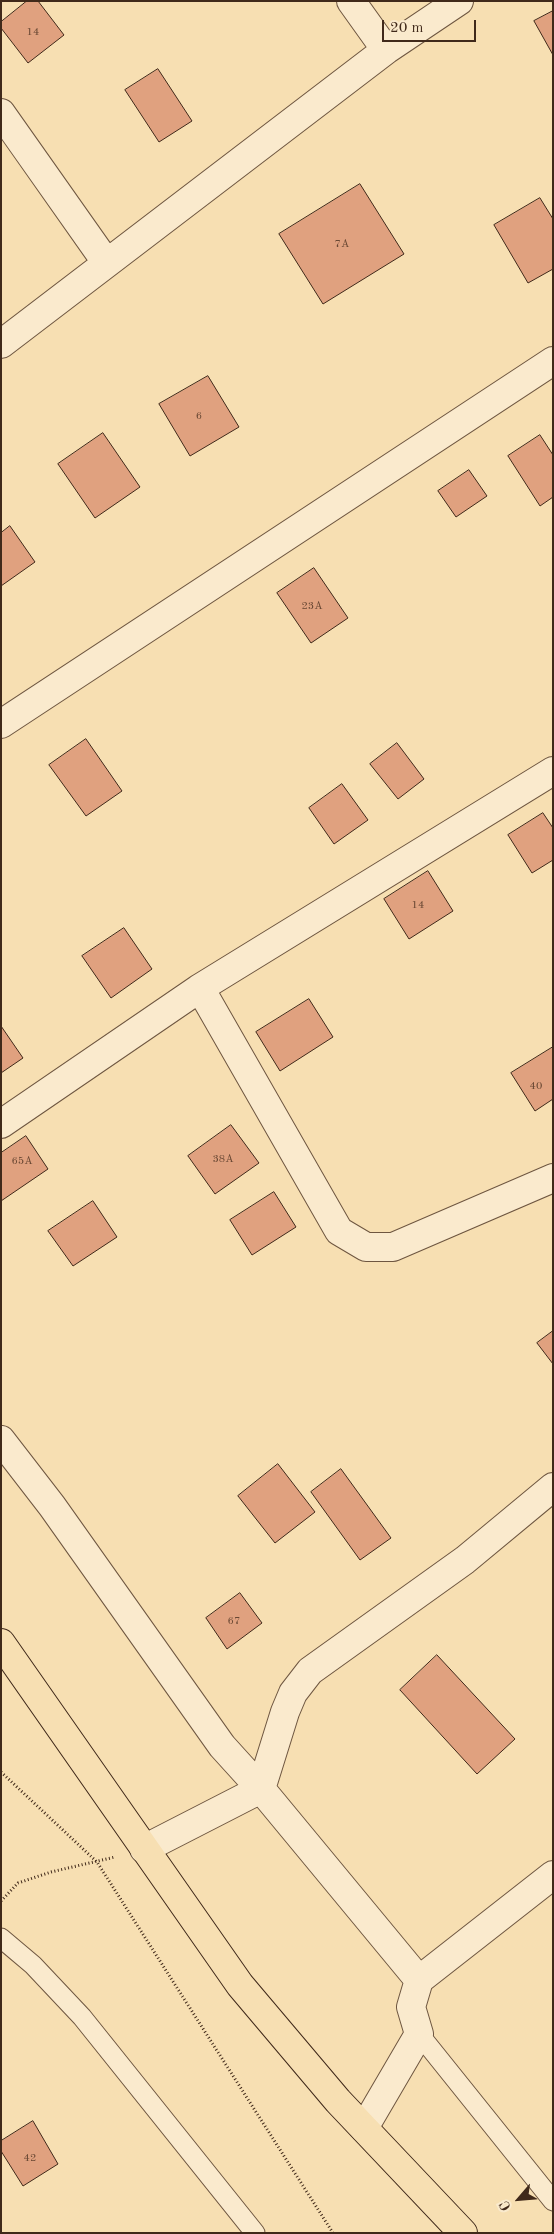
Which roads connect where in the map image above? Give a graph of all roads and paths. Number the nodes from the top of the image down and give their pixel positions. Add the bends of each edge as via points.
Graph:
1 (351, 1) edge
2 (459, 1) edge
3 (386, 50) junction
4 (1, 113) edge
5 (106, 262) junction
6 (1, 344) edge
7 (553, 361) edge
8 (1, 724) edge
9 (553, 772) edge
10 (200, 988) junction
11 (1, 1124) edge
12 (553, 1178) edge
13 (1, 1440) edge
14 (553, 1487) edge
15 (1, 1643) edge
16 (1, 1772) edge
17 (261, 1789) junction
18 (144, 1850) junction
19 (97, 1862) junction
20 (553, 1875) edge
21 (1, 1901) edge
22 (1, 1938) edge
23 (419, 1980) junction
24 (419, 2034) junction
25 (364, 2128) junction
26 (553, 2201) edge
27 (255, 2233) edge
28 (333, 2233) edge
29 (463, 2233) edge

1 - 3 street
2 - 3 street
3 - 5 street
4 - 5 street
5 - 6 street
7 - 8 street
9 - 10 street
10 - 11 street
10 - 12 street via 339,1230 366,1247 393,1247
13 - 17 street via 52,1506 222,1746
14 - 17 street via 465,1560 310,1671 284,1712
15 - 18 main road
16 - 19 path
17 - 18 street
17 - 23 street
18 - 25 main road via 240,1984
19 - 21 path via 18,1883
19 - 28 path
20 - 23 street
22 - 27 lane via 33,1965 82,2018
23 - 24 street via 411,2006
24 - 25 street
24 - 26 lane
25 - 29 main road

